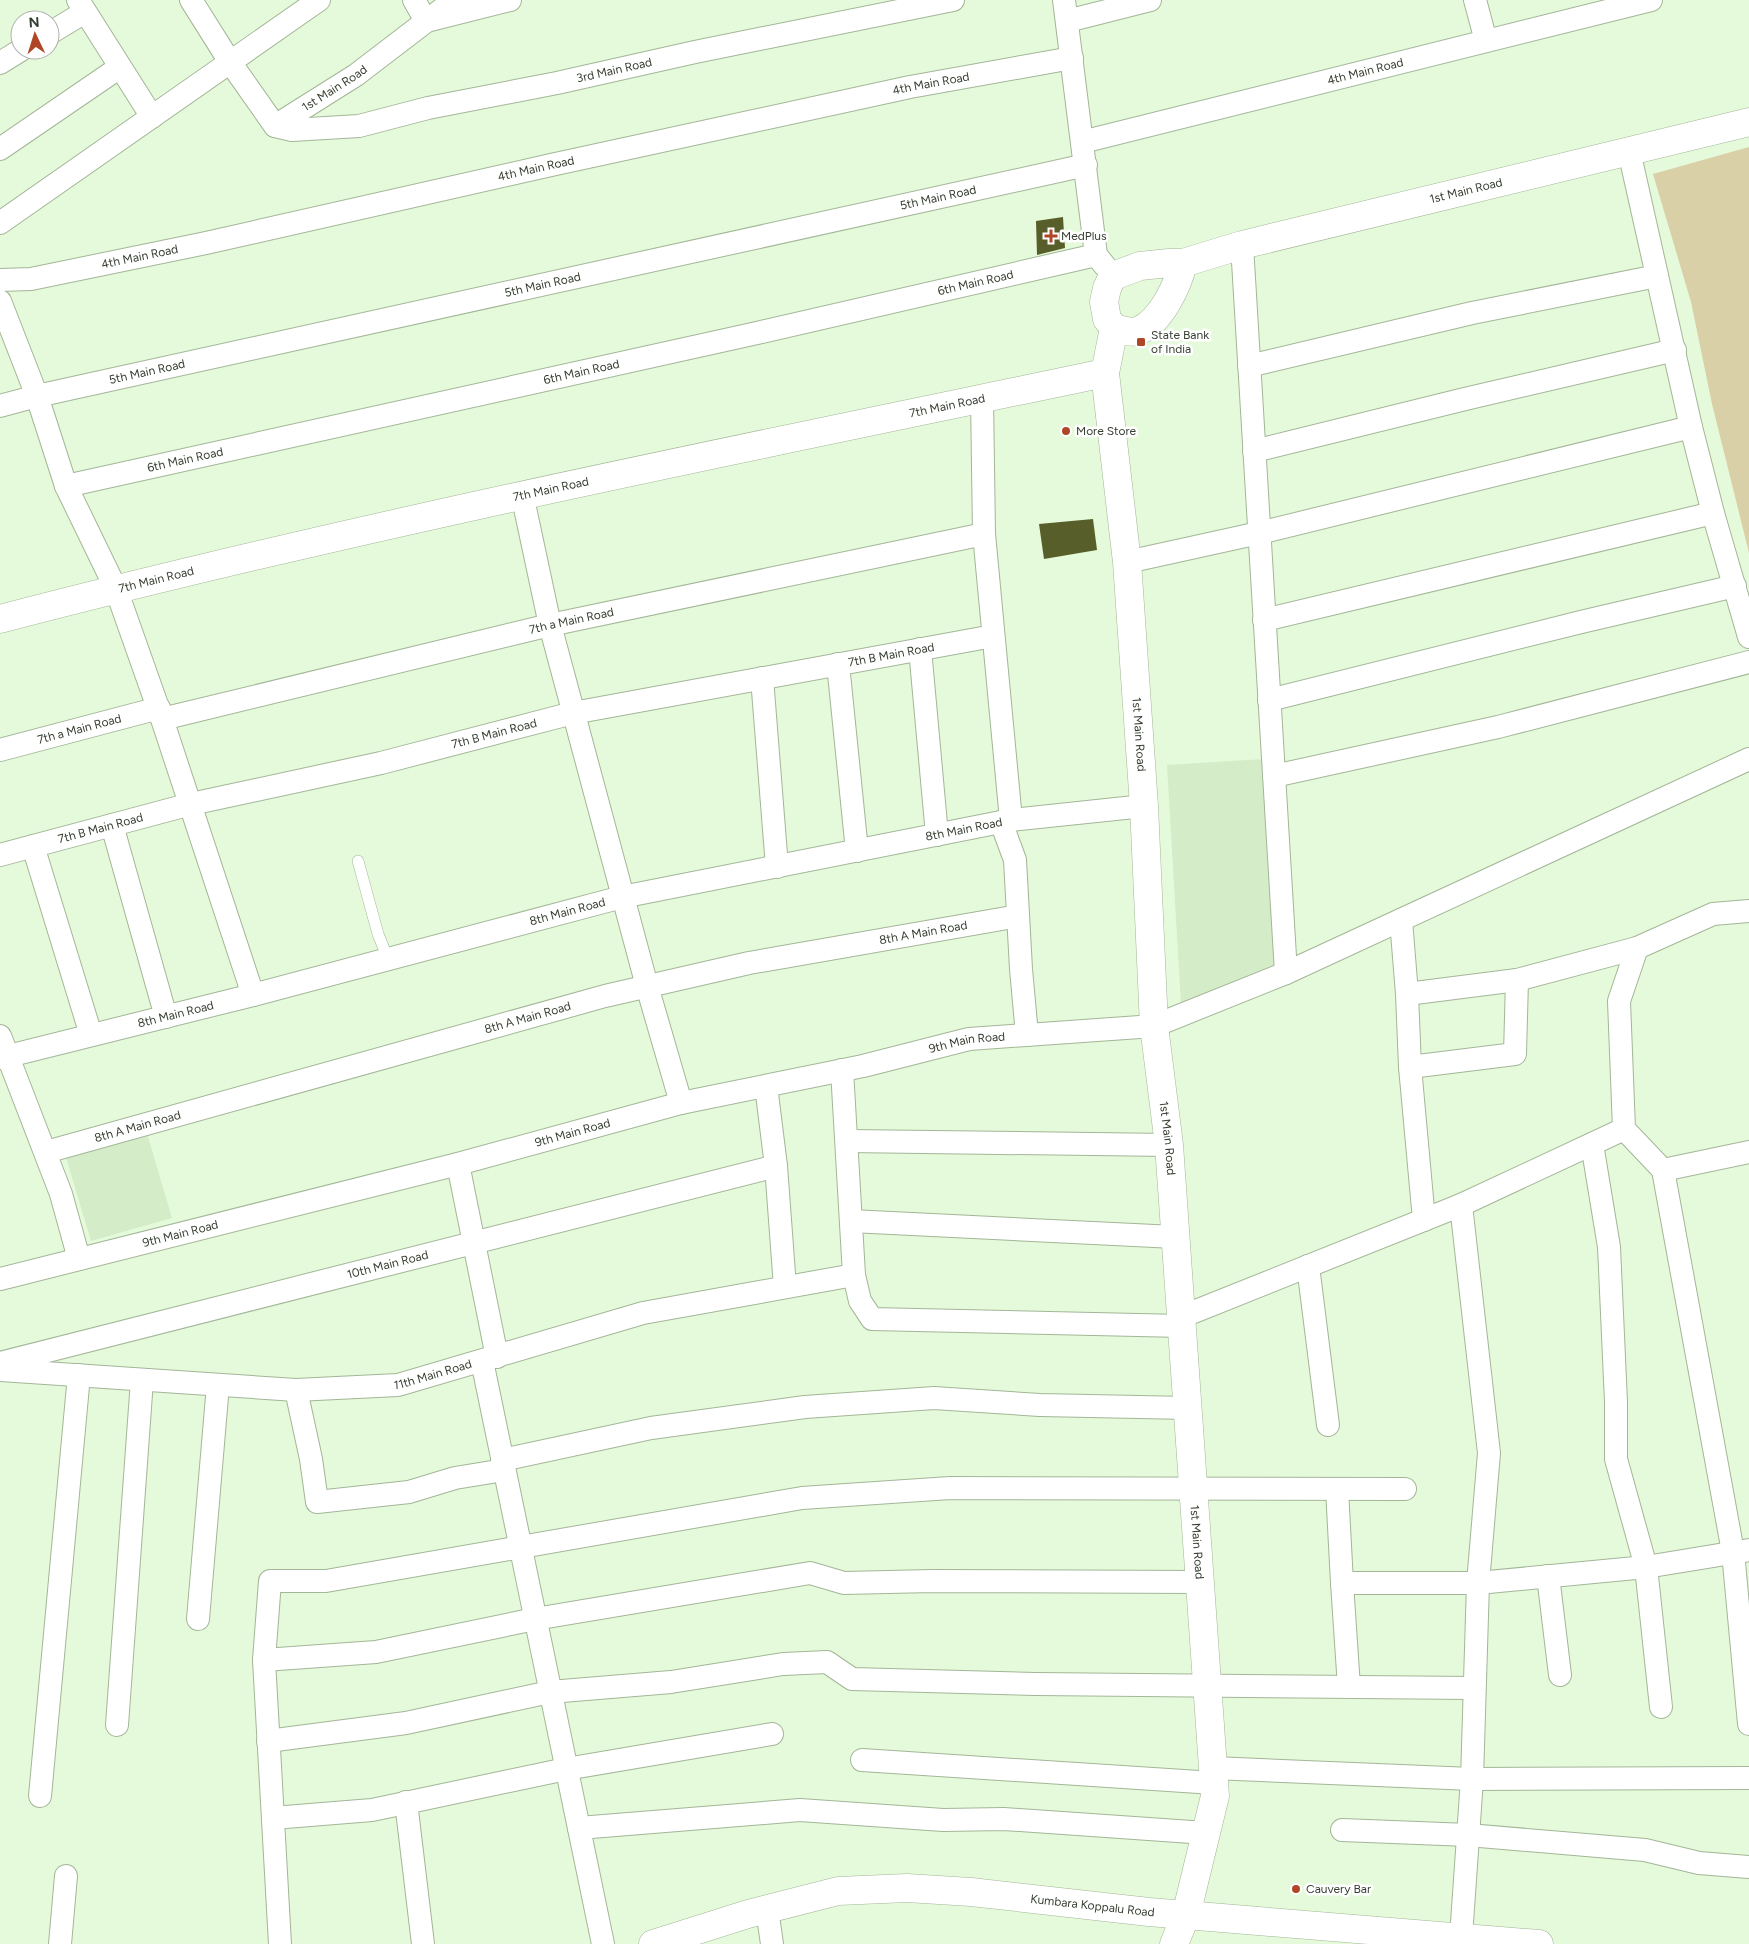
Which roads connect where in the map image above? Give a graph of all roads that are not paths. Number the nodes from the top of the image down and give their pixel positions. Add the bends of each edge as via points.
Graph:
1 (191, 0) edge
2 (414, 0) edge
3 (454, 0) edge
4 (510, 0) edge
5 (953, 0) edge
6 (1150, 0) edge
7 (1475, 0) edge
8 (1651, 0) edge
9 (312, 2) edge
10 (82, 6) edge
11 (1065, 11) edge
12 (426, 21) junction
13 (60, 25) edge
14 (1486, 41) junction
15 (1072, 58) junction
16 (230, 62) junction
17 (120, 67) junction
18 (152, 117) junction
19 (1749, 122) edge
20 (275, 126) junction
21 (3, 140) edge
22 (1082, 142) junction
23 (1630, 151) junction
24 (1086, 165) junction
25 (0, 223) edge
26 (1242, 245) junction
27 (1096, 255) junction
28 (1183, 263) junction
29 (1114, 276) junction
30 (1658, 276) junction
31 (0, 280) edge
32 (0, 301) edge
33 (1114, 328) junction
34 (1675, 350) junction
35 (1249, 366) junction
36 (1105, 372) junction
37 (37, 396) junction
38 (982, 398) junction
39 (0, 406) edge
40 (1691, 426) junction
41 (1254, 451) junction
42 (66, 486) junction
43 (522, 494) junction
44 (1713, 513) junction
45 (1259, 533) junction
46 (984, 534) junction
47 (1127, 562) junction
48 (1735, 586) junction
49 (116, 589) junction
50 (0, 619) edge
51 (1264, 620) junction
52 (550, 625) junction
53 (993, 636) junction
54 (1749, 637) edge
55 (920, 649) junction
56 (1749, 662) edge
57 (838, 664) junction
58 (762, 678) junction
59 (1269, 700) junction
60 (161, 713) junction
61 (573, 713) junction
62 (0, 750) edge
63 (1749, 759) edge
64 (1274, 776) junction
65 (190, 804) junction
66 (1144, 806) junction
67 (1006, 821) junction
68 (112, 825) junction
69 (937, 835) junction
70 (33, 846) junction
71 (857, 851) junction
72 (0, 855) edge
73 (358, 861) dead end
74 (777, 867) junction
75 (622, 897) junction
76 (1749, 911) edge
77 (1018, 916) junction
78 (1401, 920) junction
79 (1637, 948) junction
80 (388, 959) junction
81 (1286, 973) junction
82 (1516, 980) junction
83 (647, 986) junction
84 (1407, 994) junction
85 (253, 995) junction
86 (166, 1017) junction
87 (1154, 1026) junction
88 (91, 1035) junction
89 (1027, 1035) junction
90 (3, 1050) edge
91 (1410, 1068) junction
92 (842, 1070) junction
93 (766, 1086) junction
94 (681, 1103) junction
95 (1624, 1129) junction
96 (847, 1141) junction
97 (1592, 1144) junction
98 (1168, 1145) junction
99 (46, 1152) junction
100 (1749, 1152) edge
101 (458, 1164) junction
102 (776, 1166) junction
103 (1663, 1170) junction
104 (1461, 1205) junction
105 (1424, 1220) junction
106 (851, 1221) junction
107 (1175, 1237) junction
108 (474, 1241) junction
109 (79, 1259) junction
110 (1308, 1266) junction
111 (854, 1275) junction
112 (0, 1279) edge
113 (785, 1287) junction
114 (1181, 1322) junction
115 (489, 1359) junction
116 (0, 1362) edge
117 (0, 1370) edge
118 (79, 1375) junction
119 (142, 1380) junction
120 (218, 1385) junction
121 (296, 1390) junction
122 (1188, 1408) junction
123 (1328, 1425) dead end
124 (503, 1465) junction
125 (1194, 1489) junction
126 (1337, 1489) junction
127 (1405, 1489) dead end
128 (520, 1547) junction
129 (1741, 1551) edge
130 (1646, 1567) junction
131 (1548, 1576) junction
132 (1200, 1582) junction
133 (1342, 1583) junction
134 (1478, 1583) junction
135 (535, 1618) junction
136 (198, 1619) dead end
137 (264, 1660) junction
138 (1560, 1675) dead end
139 (1207, 1686) junction
140 (1349, 1687) junction
141 (1474, 1688) junction
142 (550, 1692) junction
143 (1661, 1707) dead end
144 (1749, 1724) edge
145 (117, 1725) dead end
146 (772, 1734) dead end
147 (268, 1740) junction
148 (862, 1760) dead end
149 (566, 1769) junction
150 (1214, 1776) junction
151 (1749, 1778) edge
152 (1472, 1779) junction
153 (40, 1796) dead end
154 (406, 1802) junction
155 (273, 1818) junction
156 (579, 1828) junction
157 (1342, 1830) dead end
158 (1206, 1833) junction
159 (1468, 1835) junction
160 (1749, 1867) edge
161 (66, 1876) dead end
162 (767, 1910) junction
163 (1186, 1915) junction
164 (1461, 1937) junction
165 (60, 1944) edge
166 (280, 1944) edge
167 (423, 1944) edge
168 (603, 1944) edge
169 (653, 1944) edge
170 (772, 1944) edge
171 (1174, 1944) edge
172 (1539, 1944) edge

1 - 16 street
2 - 12 street
3 - 12 street, 1st Main Road
4 - 12 street
5 - 20 street, 3rd Main Road via 428,108 359,126 292,130
6 - 11 street
7 - 14 street
8 - 14 street, 4th Main Road
9 - 16 street
10 - 13 street
10 - 17 street
11 - 15 street
12 - 20 street, 1st Main Road via 356,75
14 - 22 street, 4th Main Road
15 - 22 street
15 - 31 street, 4th Main Road via 900,90 206,243 31,279
16 - 18 street
16 - 20 street
17 - 18 street
17 - 21 street
18 - 25 street
19 - 23 street, 1st Main Road
22 - 24 street
23 - 26 street, 1st Main Road
23 - 30 street
24 - 27 street
24 - 37 street, 5th Main Road
26 - 28 street, 1st Main Road
26 - 35 street
27 - 29 street
27 - 42 street, 6th Main Road
28 - 29 street, 1st Main Road via 1140,266
28 - 33 street via 1175,290 1154,320 1138,331
29 - 33 street via 1104,302 1107,319
30 - 34 street
30 - 35 street via 1472,313
32 - 37 street
33 - 36 street, 1st Main Road
34 - 40 street
34 - 41 street
35 - 41 street
36 - 38 street, 7th Main Road
36 - 47 street, 1st Main Road
37 - 39 street, 5th Main Road
37 - 42 street
38 - 43 street, 7th Main Road
38 - 46 street
40 - 44 street
40 - 45 street
41 - 45 street
42 - 49 street
43 - 49 street, 7th Main Road
43 - 52 street
44 - 48 street
44 - 51 street
45 - 47 street
45 - 51 street
46 - 52 street, 7th a Main Road
46 - 53 street
47 - 66 street, 1st Main Road
48 - 54 street
48 - 59 street
49 - 50 street, 7th Main Road
49 - 60 street
51 - 59 street
52 - 60 street, 7th a Main Road
52 - 61 street
53 - 55 street, 7th B Main Road
53 - 67 street
55 - 57 street, 7th B Main Road
55 - 69 street
56 - 64 street via 1498,727
57 - 58 street, 7th B Main Road
57 - 71 street
58 - 61 street, 7th B Main Road
58 - 74 street
59 - 64 street
60 - 62 street, 7th a Main Road
60 - 65 street
61 - 65 street, 7th B Main Road via 381,763
61 - 75 street
63 - 78 street, 9th Main Road
64 - 81 street
65 - 68 street, 7th B Main Road
65 - 85 street
66 - 67 street, 8th Main Road
66 - 87 street, 1st Main Road
67 - 69 street, 8th Main Road
67 - 77 street via 1015,860
68 - 70 street, 7th B Main Road
68 - 86 street
69 - 71 street, 8th Main Road
70 - 72 street, 7th B Main Road
70 - 88 street
71 - 74 street, 8th Main Road
73 - 80 lane
74 - 75 street, 8th Main Road
75 - 80 street, 8th Main Road
75 - 83 street
76 - 79 street via 1713,914
77 - 83 street, 8th A Main Road via 748,963
77 - 89 street
78 - 81 street, 9th Main Road
78 - 84 street
79 - 82 street
79 - 95 street via 1619,1001
80 - 85 street, 8th Main Road
81 - 87 street, 9th Main Road
82 - 84 street
82 - 91 street via 1515,1054
83 - 94 street
83 - 99 street, 8th A Main Road
84 - 91 street
85 - 86 street, 8th Main Road
86 - 88 street, 8th Main Road
87 - 89 street, 9th Main Road
87 - 98 street, 1st Main Road
88 - 90 street, 8th Main Road
89 - 92 street, 9th Main Road via 969,1039
90 - 99 street
91 - 105 street
92 - 93 street, 9th Main Road
92 - 96 street
93 - 94 street, 9th Main Road
93 - 102 street
94 - 101 street, 9th Main Road
95 - 97 street
95 - 103 street
96 - 98 street
96 - 106 street
97 - 104 street
97 - 130 street via 1609,1247 1616,1459
98 - 107 street, 1st Main Road
99 - 109 street
100 - 103 street
101 - 108 street
101 - 109 street, 9th Main Road
102 - 108 street, 10th Main Road
102 - 113 street
103 - 129 street
104 - 105 street
104 - 134 street via 1489,1453
105 - 110 street
106 - 107 street
106 - 111 street
107 - 114 street, 1st Main Road
108 - 115 street
108 - 116 street, 10th Main Road
109 - 112 street, 9th Main Road
110 - 114 street
110 - 123 street
111 - 113 street, 11th Main Road
111 - 114 street via 860,1301 872,1319
113 - 115 street, 11th Main Road via 643,1313
114 - 122 street, 1st Main Road
115 - 121 street, 11th Main Road via 398,1385
115 - 124 street
117 - 118 street, 11th Main Road
118 - 119 street, 11th Main Road
118 - 153 street
119 - 120 street, 11th Main Road
119 - 145 street
120 - 121 street, 11th Main Road
120 - 136 street
121 - 124 street via 317,1502 409,1492
122 - 124 street via 1040,1405 934,1398 825,1406 651,1428
122 - 125 street, 1st Main Road
124 - 128 street
125 - 126 street
125 - 128 street via 950,1488 802,1498
125 - 132 street, 1st Main Road
126 - 127 street
126 - 133 street
128 - 135 street
128 - 137 street via 326,1581 270,1581
129 - 130 street
129 - 144 street
130 - 131 street
130 - 143 street
131 - 134 street
131 - 138 street
132 - 135 street via 971,1580 844,1583 810,1573
132 - 139 street, 1st Main Road
133 - 134 street
133 - 140 street
134 - 141 street
135 - 137 street via 376,1652
135 - 142 street
137 - 147 street
139 - 140 street
139 - 142 street via 852,1679 828,1662 783,1664 671,1682
139 - 150 street, 1st Main Road
140 - 141 street
141 - 152 street
142 - 147 street via 406,1722
142 - 149 street
146 - 149 street
147 - 155 street
148 - 150 street
149 - 154 street
149 - 156 street
150 - 152 street
150 - 158 street, 1st Main Road via 1215,1796
151 - 152 street
152 - 159 street
154 - 155 street via 372,1810
154 - 167 street
155 - 166 street
156 - 158 street via 800,1810 943,1820 1004,1819
156 - 168 street
157 - 159 street
158 - 163 street, 1st Main Road
159 - 160 street via 1645,1850 1700,1863
159 - 164 street
161 - 165 street
162 - 163 street, Kumbara Koppalu Road via 838,1891 906,1888
162 - 169 street, Kumbara Koppalu Road
162 - 170 street
163 - 164 street, Kumbara Koppalu Road
163 - 171 street, 1st Main Road
164 - 172 street, Kumbara Koppalu Road

